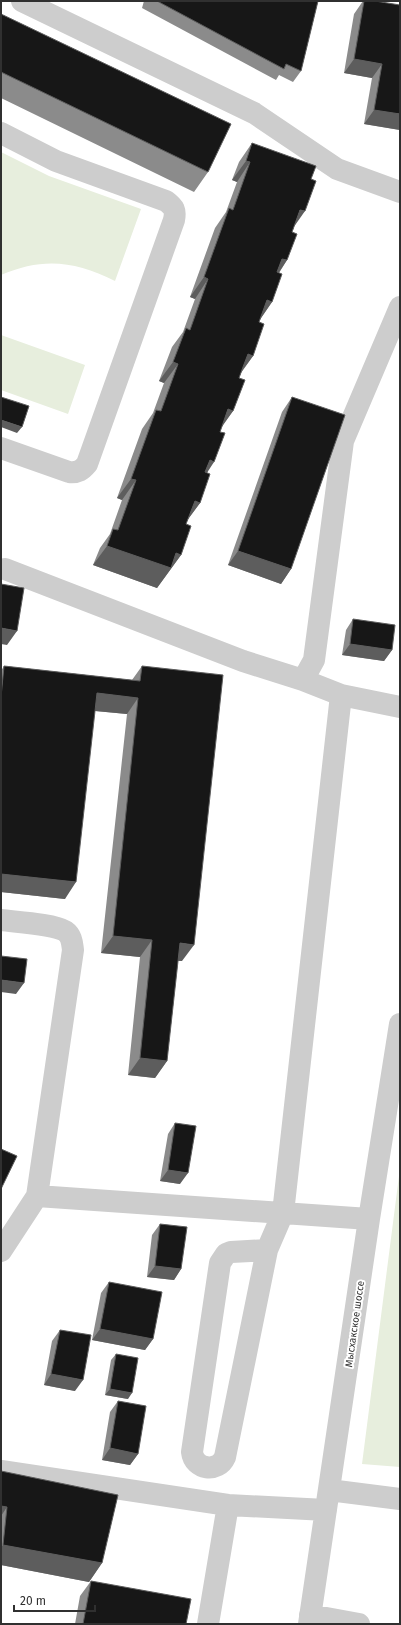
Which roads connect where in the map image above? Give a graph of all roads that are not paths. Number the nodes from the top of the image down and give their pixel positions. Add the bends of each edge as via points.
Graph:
1 (22, 1) edge
2 (1, 134) edge
3 (400, 192) edge
4 (400, 307) edge
5 (1, 448) edge
6 (5, 569) dead end
7 (303, 680) junction
8 (341, 696) junction
9 (400, 707) edge
10 (1, 920) edge
11 (399, 1034) edge
12 (400, 1130) edge
13 (379, 1156) junction
14 (36, 1196) junction
15 (283, 1213) junction
16 (369, 1219) junction
17 (267, 1250) junction
18 (1, 1251) edge
19 (1, 1471) edge
20 (400, 1499) edge
21 (327, 1500) junction
22 (228, 1506) junction
23 (310, 1620) edge
24 (208, 1624) edge
25 (359, 1624) edge

1 - 3 street via 254,113 337,169
2 - 5 street via 56,161 166,201 175,213 87,464 82,470 69,472
4 - 7 street via 343,442 314,660
6 - 7 street via 243,661
7 - 8 street
8 - 9 street
8 - 15 street
10 - 14 street via 56,927 66,931 72,940 73,950
11 - 13 street, Мысхакское шоссе
12 - 13 street
13 - 16 street, Мысхакское шоссе
14 - 15 street
14 - 18 street
15 - 16 street
15 - 17 street
16 - 21 street, Мысхакское шоссе
17 - 17 street via 225,1457 218,1466 203,1466 193,1459 192,1452 220,1262 231,1252
19 - 22 street
20 - 21 street
21 - 22 street
21 - 23 street, Мысхакское шоссе
22 - 24 street
23 - 25 street

